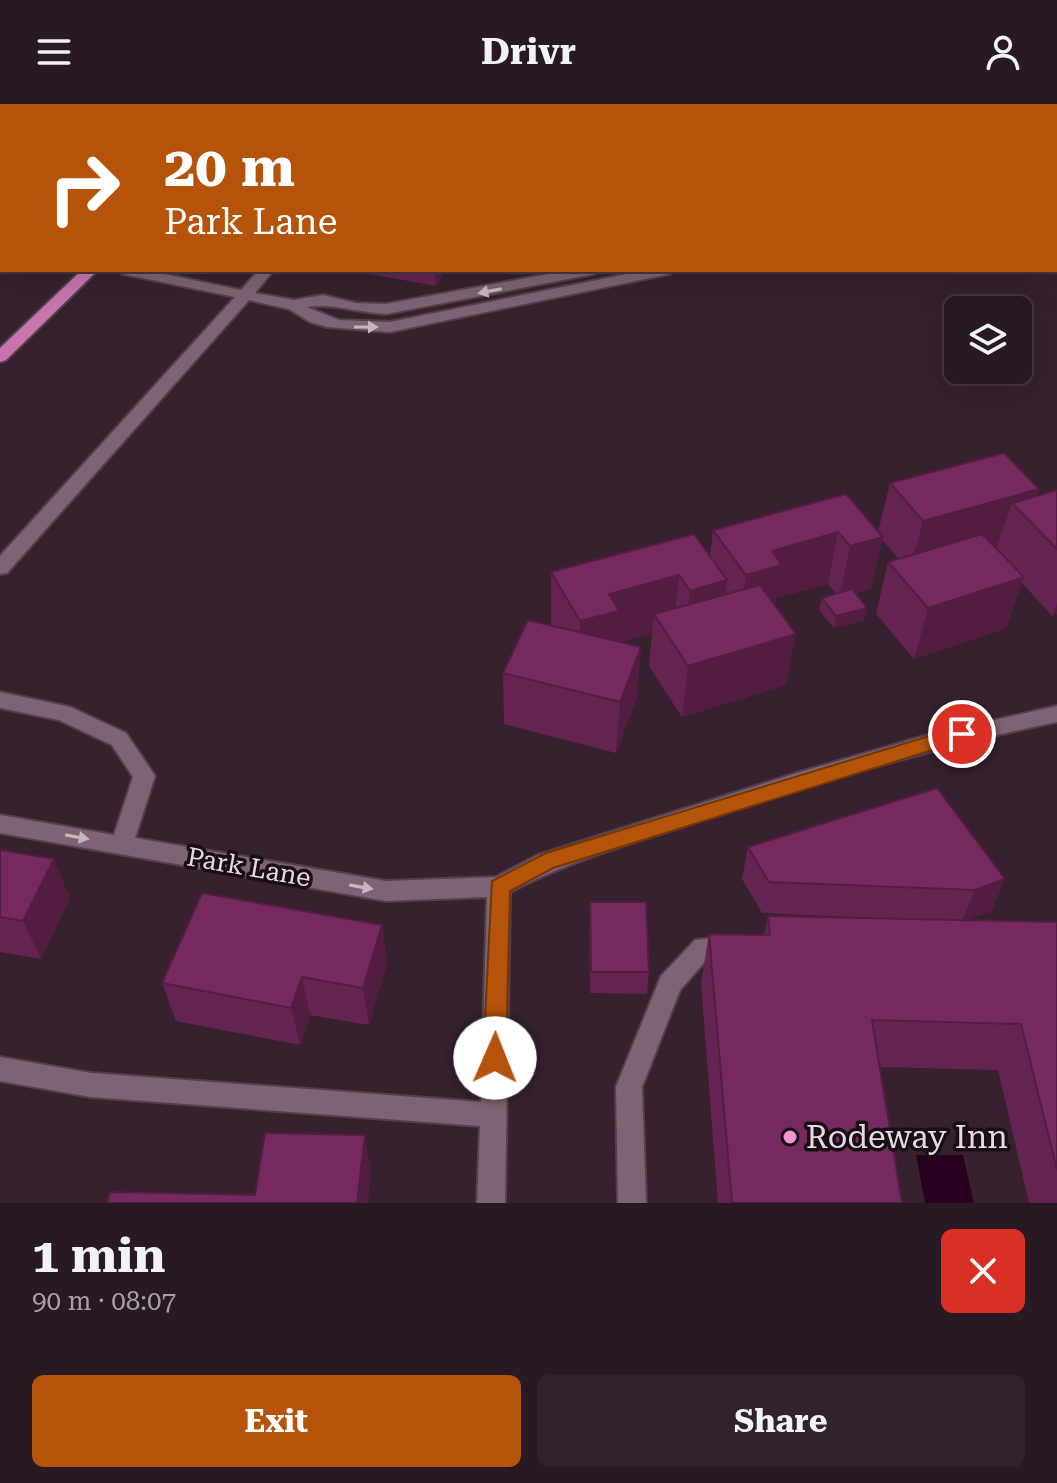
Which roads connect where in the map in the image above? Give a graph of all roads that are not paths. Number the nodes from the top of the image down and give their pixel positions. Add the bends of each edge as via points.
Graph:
1 (89, 272) edge
2 (133, 272) edge
3 (265, 272) edge
4 (584, 272) edge
5 (659, 272) edge
6 (245, 295) junction
7 (455, 298) junction
8 (294, 305) junction
9 (463, 313) junction
10 (0, 357) edge
11 (0, 568) edge
12 (0, 700) edge
13 (1057, 714) edge
14 (0, 824) edge
15 (122, 845) junction
16 (499, 887) junction
17 (761, 945) edge
18 (0, 1069) edge
19 (493, 1115) junction
20 (491, 1203) edge
21 (632, 1203) edge

1 - 10 main road
2 - 6 street
3 - 6 street
4 -> 7 street
5 - 9 street
6 - 8 street
6 - 11 street
7 - 8 street via 386,309 323,300
7 - 9 street
8 -> 9 street via 309,319 350,327 390,327
12 - 15 street via 63,713 119,739 144,776
13 - 16 street, Park Lane via 903,749 546,862
14 -> 15 street, Park Lane
15 -> 16 street, Park Lane via 386,891
16 - 19 street
17 - 21 street via 703,947 670,984 629,1087
18 - 19 street via 91,1085
19 - 20 street

